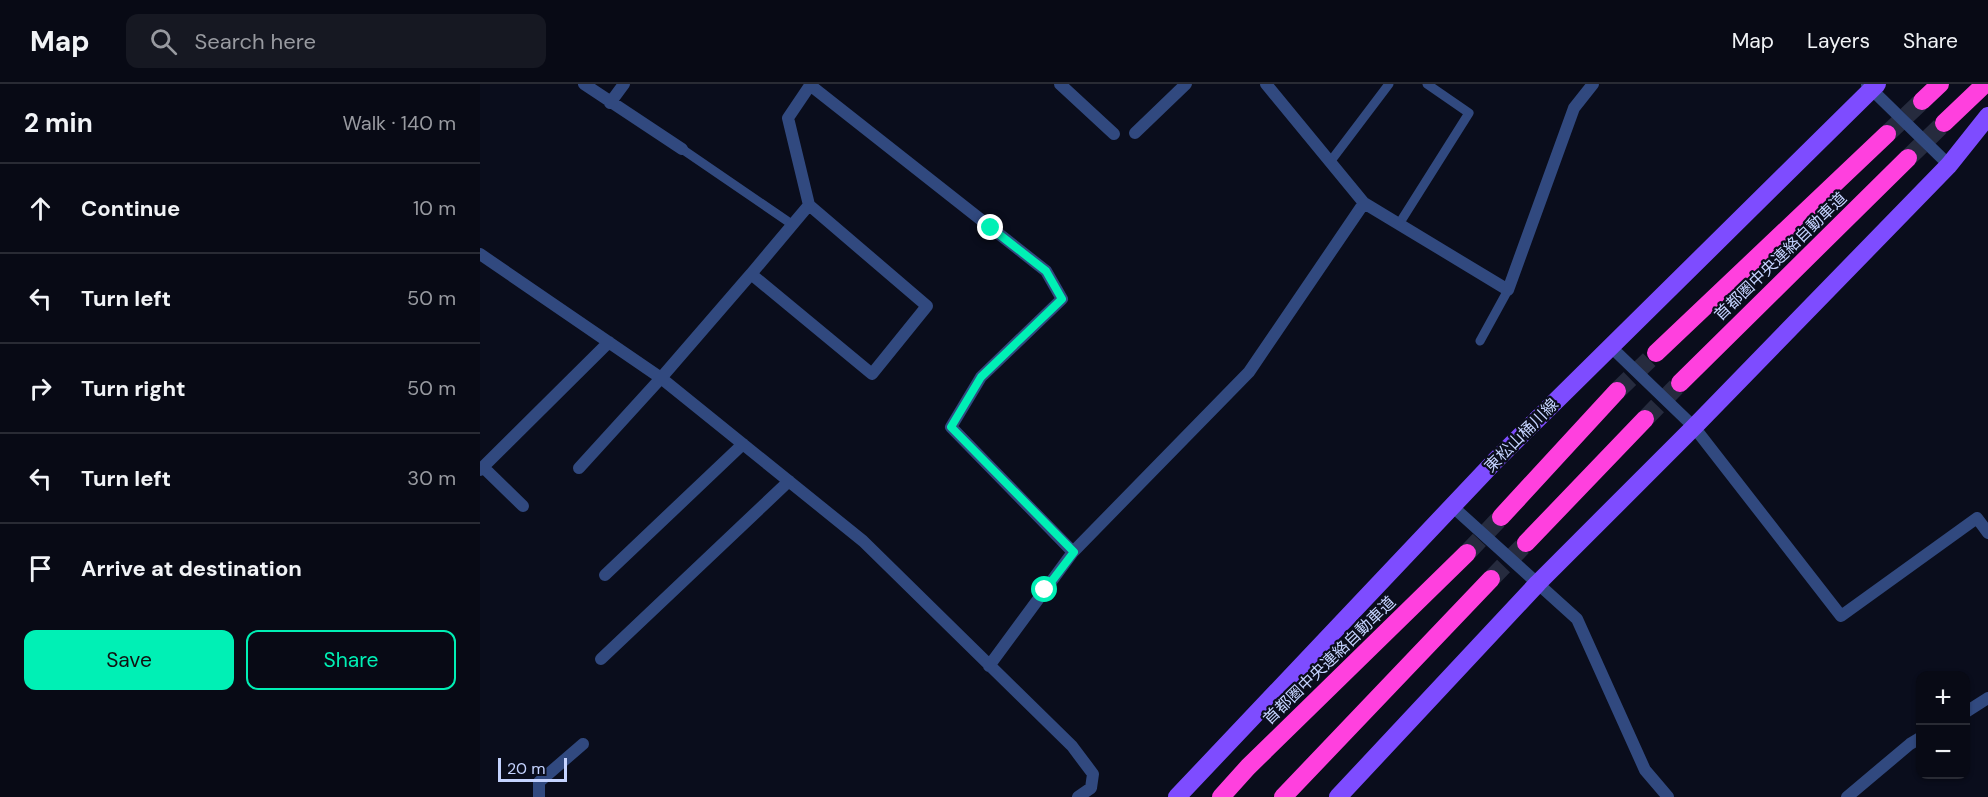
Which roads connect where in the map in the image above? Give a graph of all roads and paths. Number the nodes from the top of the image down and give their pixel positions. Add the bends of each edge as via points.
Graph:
1 (584, 84) edge
2 (624, 84) edge
3 (1060, 84) edge
4 (1186, 84) edge
5 (1266, 84) edge
6 (1389, 84) edge
7 (1427, 84) edge
8 (1593, 84) edge
9 (1940, 84) edge
10 (1986, 84) edge
11 (811, 85) edge
12 (1871, 86) edge
13 (1922, 101) tunnel mouth
14 (610, 102) junction
15 (1988, 116) edge
16 (1944, 123) tunnel mouth
17 (1136, 133) dead end
18 (1114, 134) dead end
19 (1887, 135) tunnel mouth
20 (682, 149) joint
21 (1908, 158) tunnel mouth
22 (1330, 162) junction
23 (1949, 165) junction
24 (1364, 203) junction
25 (809, 205) junction
26 (1399, 224) junction
27 (794, 225) junction
28 (480, 254) edge
29 (751, 274) junction
30 (1508, 290) junction
31 (1480, 341) dead end
32 (609, 342) junction
33 (1610, 346) junction
34 (1656, 353) tunnel mouth
35 (661, 378) junction
36 (1680, 383) tunnel mouth
37 (1617, 391) tunnel mouth
38 (1645, 419) tunnel mouth
39 (1694, 427) junction
40 (743, 444) junction
41 (481, 468) edge
42 (579, 468) dead end
43 (789, 481) junction
44 (523, 506) dead end
45 (1452, 506) junction
46 (1501, 517) tunnel mouth
47 (1988, 533) edge
48 (1526, 543) tunnel mouth
49 (1074, 552) junction
50 (1467, 553) tunnel mouth
51 (605, 575) dead end
52 (1491, 579) tunnel mouth
53 (1538, 583) junction
54 (601, 659) dead end
55 (989, 666) junction
56 (1988, 698) edge
57 (1970, 709) edge
58 (1916, 740) edge
59 (583, 744) dead end
60 (539, 797) edge
61 (1078, 797) edge
62 (1177, 797) edge
63 (1221, 797) edge
64 (1283, 797) edge
65 (1338, 797) edge
66 (1668, 797) edge
67 (1847, 797) edge

1 - 14 street
2 - 14 street
3 - 18 street
4 - 17 street
5 - 22 street
6 - 22 lane
7 - 26 lane via 1468,113
8 - 30 street via 1574,108
9 - 13 highway
10 - 16 highway
11 - 25 street via 788,118
11 - 49 street via 1046,271 1062,299 981,377 951,427
12 - 23 street
12 - 33 main road, 東松山桶川線
14 - 20 street
15 - 23 main road
19 - 34 highway, 首都圏中央連絡自動車道
20 - 27 lane
21 - 36 highway, 首都圏中央連絡自動車道
22 - 24 street
23 - 39 main road
24 - 26 street
24 - 49 street via 1249,372
25 - 27 street
25 - 29 street via 927,306 872,374
26 - 30 street
27 - 29 street
28 - 32 street
29 - 35 street
30 - 31 lane
32 - 35 street
32 - 41 street
33 - 39 street
33 - 45 main road, 東松山桶川線
35 - 40 street
35 - 42 street
37 - 46 highway
38 - 48 highway
39 - 47 street via 1842,616 1977,518
39 - 53 main road
40 - 43 street
40 - 51 street
41 - 44 street
43 - 54 street
43 - 55 street via 863,541
45 - 53 street
45 - 62 main road, 東松山桶川線
49 - 55 street
50 - 63 highway, 首都圏中央連絡自動車道
52 - 64 highway
53 - 65 main road
53 - 66 street via 1577,619 1645,770
55 - 61 street via 1072,746 1093,774 1091,788
56 - 57 street
58 - 67 street
59 - 60 street via 539,782

